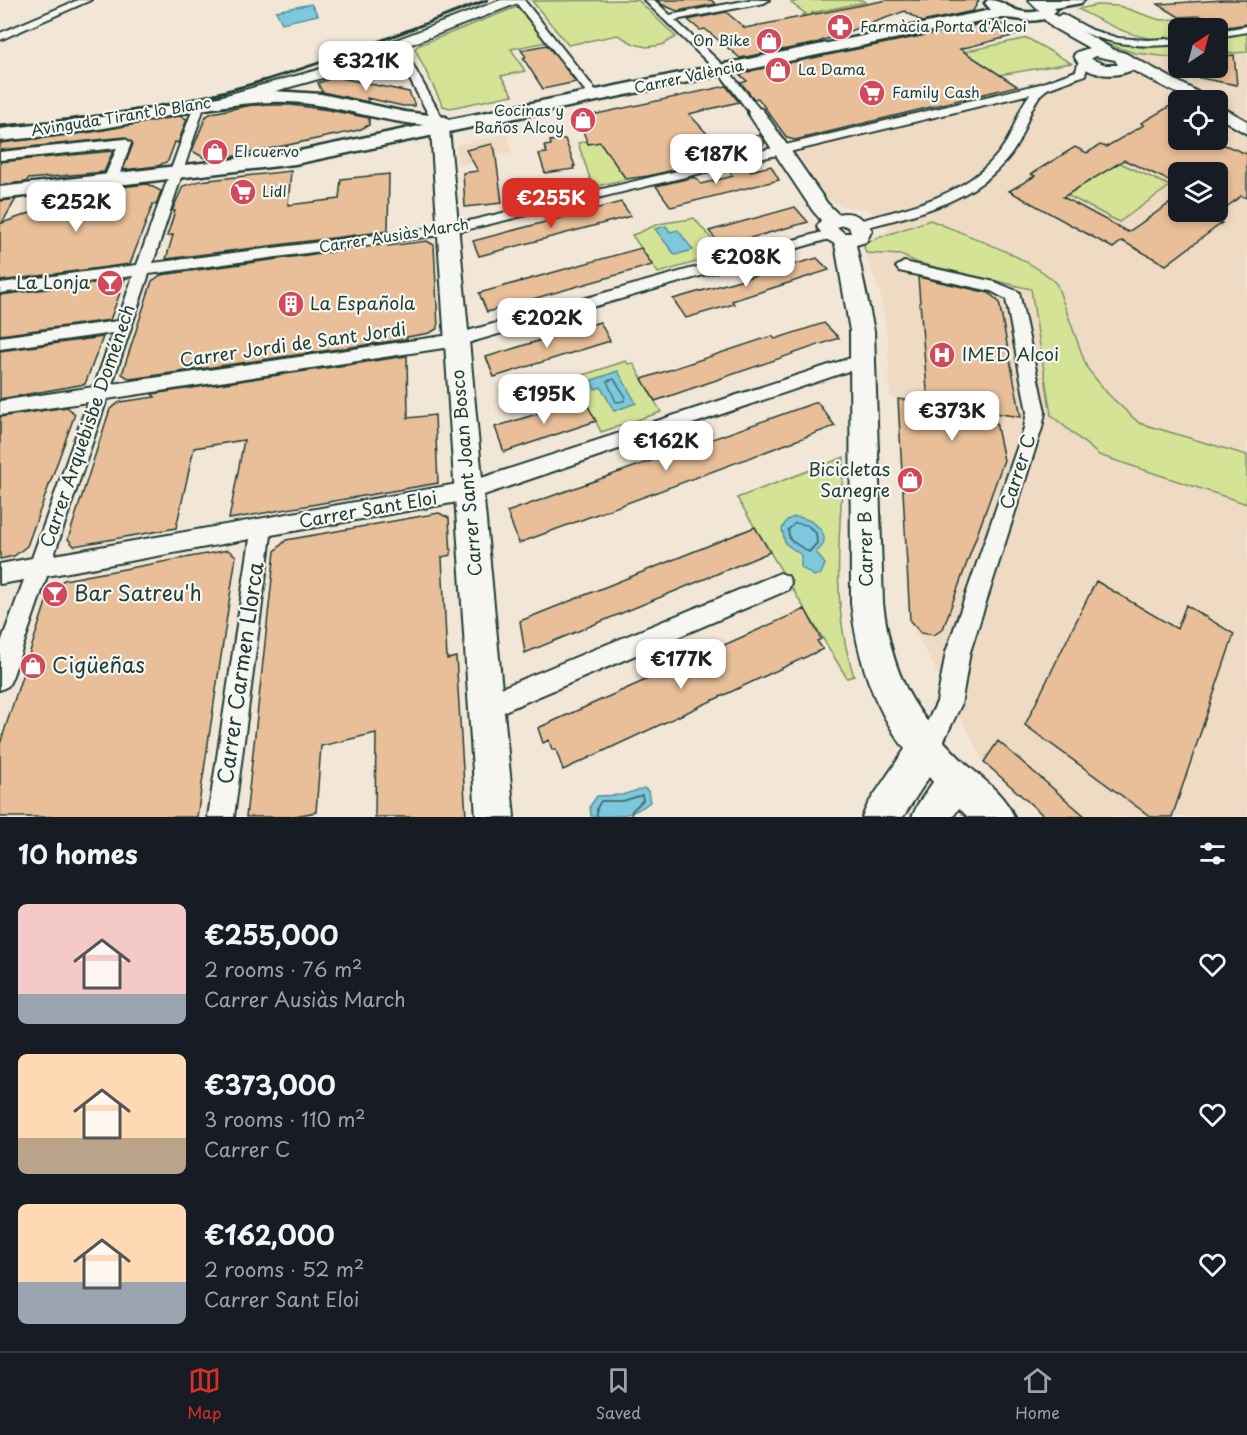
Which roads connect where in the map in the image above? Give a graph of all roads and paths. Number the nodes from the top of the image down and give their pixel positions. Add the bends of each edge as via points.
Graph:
1 (86, 0) edge
2 (513, 0) edge
3 (519, 0) edge
4 (649, 0) edge
5 (759, 0) edge
6 (994, 2) edge
7 (1040, 4) edge
8 (1077, 4) edge
9 (1007, 14) junction
10 (1029, 17) junction
11 (1062, 17) junction
12 (668, 18) junction
13 (1247, 29) edge
14 (1228, 32) edge
15 (3, 34) edge
16 (1074, 35) junction
17 (1168, 42) edge
18 (397, 46) junction
19 (1084, 57) junction
20 (1116, 64) junction
21 (719, 67) junction
22 (1063, 82) junction
23 (1043, 87) junction
24 (590, 90) junction
25 (1178, 90) edge
26 (1000, 97) junction
27 (220, 102) junction
28 (198, 107) junction
29 (1027, 110) junction
30 (756, 113) joint
31 (391, 114) junction
32 (1228, 117) edge
33 (439, 125) junction
34 (1247, 129) edge
35 (0, 135) edge
36 (370, 143) junction
37 (782, 149) junction
38 (0, 156) edge
39 (176, 173) junction
40 (110, 181) junction
41 (0, 193) edge
42 (842, 229) junction
43 (448, 230) junction
44 (904, 267) dead end
45 (142, 270) junction
46 (0, 288) edge
47 (124, 326) junction
48 (457, 340) junction
49 (0, 343) edge
50 (863, 360) junction
51 (99, 394) junction
52 (0, 408) edge
53 (469, 491) junction
54 (262, 529) junction
55 (39, 567) junction
56 (0, 574) edge
57 (780, 583) dead end
58 (0, 678) edge
59 (486, 707) junction
60 (926, 750) junction
61 (957, 780) junction
62 (220, 817) edge
63 (495, 817) edge
64 (881, 817) edge
65 (931, 817) edge
66 (995, 817) edge

1 - 15 street
2 - 18 street, Avinguda Tirant lo Blanc
3 - 24 street
4 - 12 street
5 - 12 street
6 - 9 main road
6 - 21 main road, Carrer València via 981,10
7 - 8 main road, Carrer València
7 - 10 main road, Carrer València
7 - 16 street via 1050,20
8 - 11 street
9 - 10 main road, Carrer València
9 - 21 main road, Carrer València
10 - 19 street via 1071,40
11 - 16 street
11 - 17 street via 1078,28 1111,39
12 - 21 street
13 - 14 street
16 - 20 street
18 - 27 street, Avinguda Tirant lo Blanc via 302,80
18 - 33 street
19 - 20 street via 1094,51
19 - 22 street via 1081,73
20 - 22 street
20 - 25 street
21 - 24 main road, Carrer València
21 - 30 street
21 - 33 main road, Carrer València
22 - 23 street
23 - 26 street
23 - 29 street via 1032,95
24 - 33 main road, Carrer València
26 - 29 street
26 - 37 street
27 - 28 main road, Avinguda Tirant lo Blanc
27 - 31 main road via 309,97
28 - 35 main road, Avinguda Tirant lo Blanc
28 - 39 street, Carrer Arquebisbe Doménech
29 - 42 street via 1008,150 984,176 964,190 936,203
30 - 37 street
31 - 33 main road
31 - 36 main road, Carrer València via 394,123 390,131
32 - 34 street
33 - 36 main road, Carrer València
33 - 43 street, Carrer Sant Joan Bosco
36 - 39 main road, Carrer València via 295,158
37 - 42 street via 820,207
37 - 43 street, Carrer Ausiàs March
38 - 40 street via 125,143
39 - 40 main road, Carrer València
39 - 45 street, Carrer Arquebisbe Doménech
40 - 41 main road, Carrer València
42 - 48 street, Carrer Jordi de Sant Jordi
42 - 50 street, Carrer B via 858,300
43 - 45 street, Carrer Ausiàs March
43 - 48 street, Carrer Sant Joan Bosco
44 - 60 street, Carrer C via 995,287 1013,296 1036,412 958,652 949,705
45 - 46 street, Carrer Ausiàs March
45 - 47 street, Carrer Arquebisbe Doménech
47 - 49 street
47 - 51 street, Carrer Arquebisbe Doménech
48 - 51 street, Carrer Jordi de Sant Jordi
48 - 53 street, Carrer Sant Joan Bosco
50 - 53 street, Carrer Sant Eloi
50 - 60 street, Carrer B via 869,631 885,687
51 - 52 street, Carrer Jordi de Sant Jordi
51 - 55 street, Carrer Arquebisbe Doménech
53 - 54 street, Carrer Sant Eloi
53 - 59 street, Carrer Sant Joan Bosco
54 - 55 street, Carrer Sant Eloi
54 - 62 street, Carrer Carmen Llorca
55 - 56 street, Carrer Sant Eloi
55 - 58 street, Carrer Arquebisbe Doménech
57 - 59 street
59 - 63 street, Carrer Sant Joan Bosco
60 - 61 street, Carrer B
60 - 64 street
61 - 65 street
61 - 66 street, Carrer B

